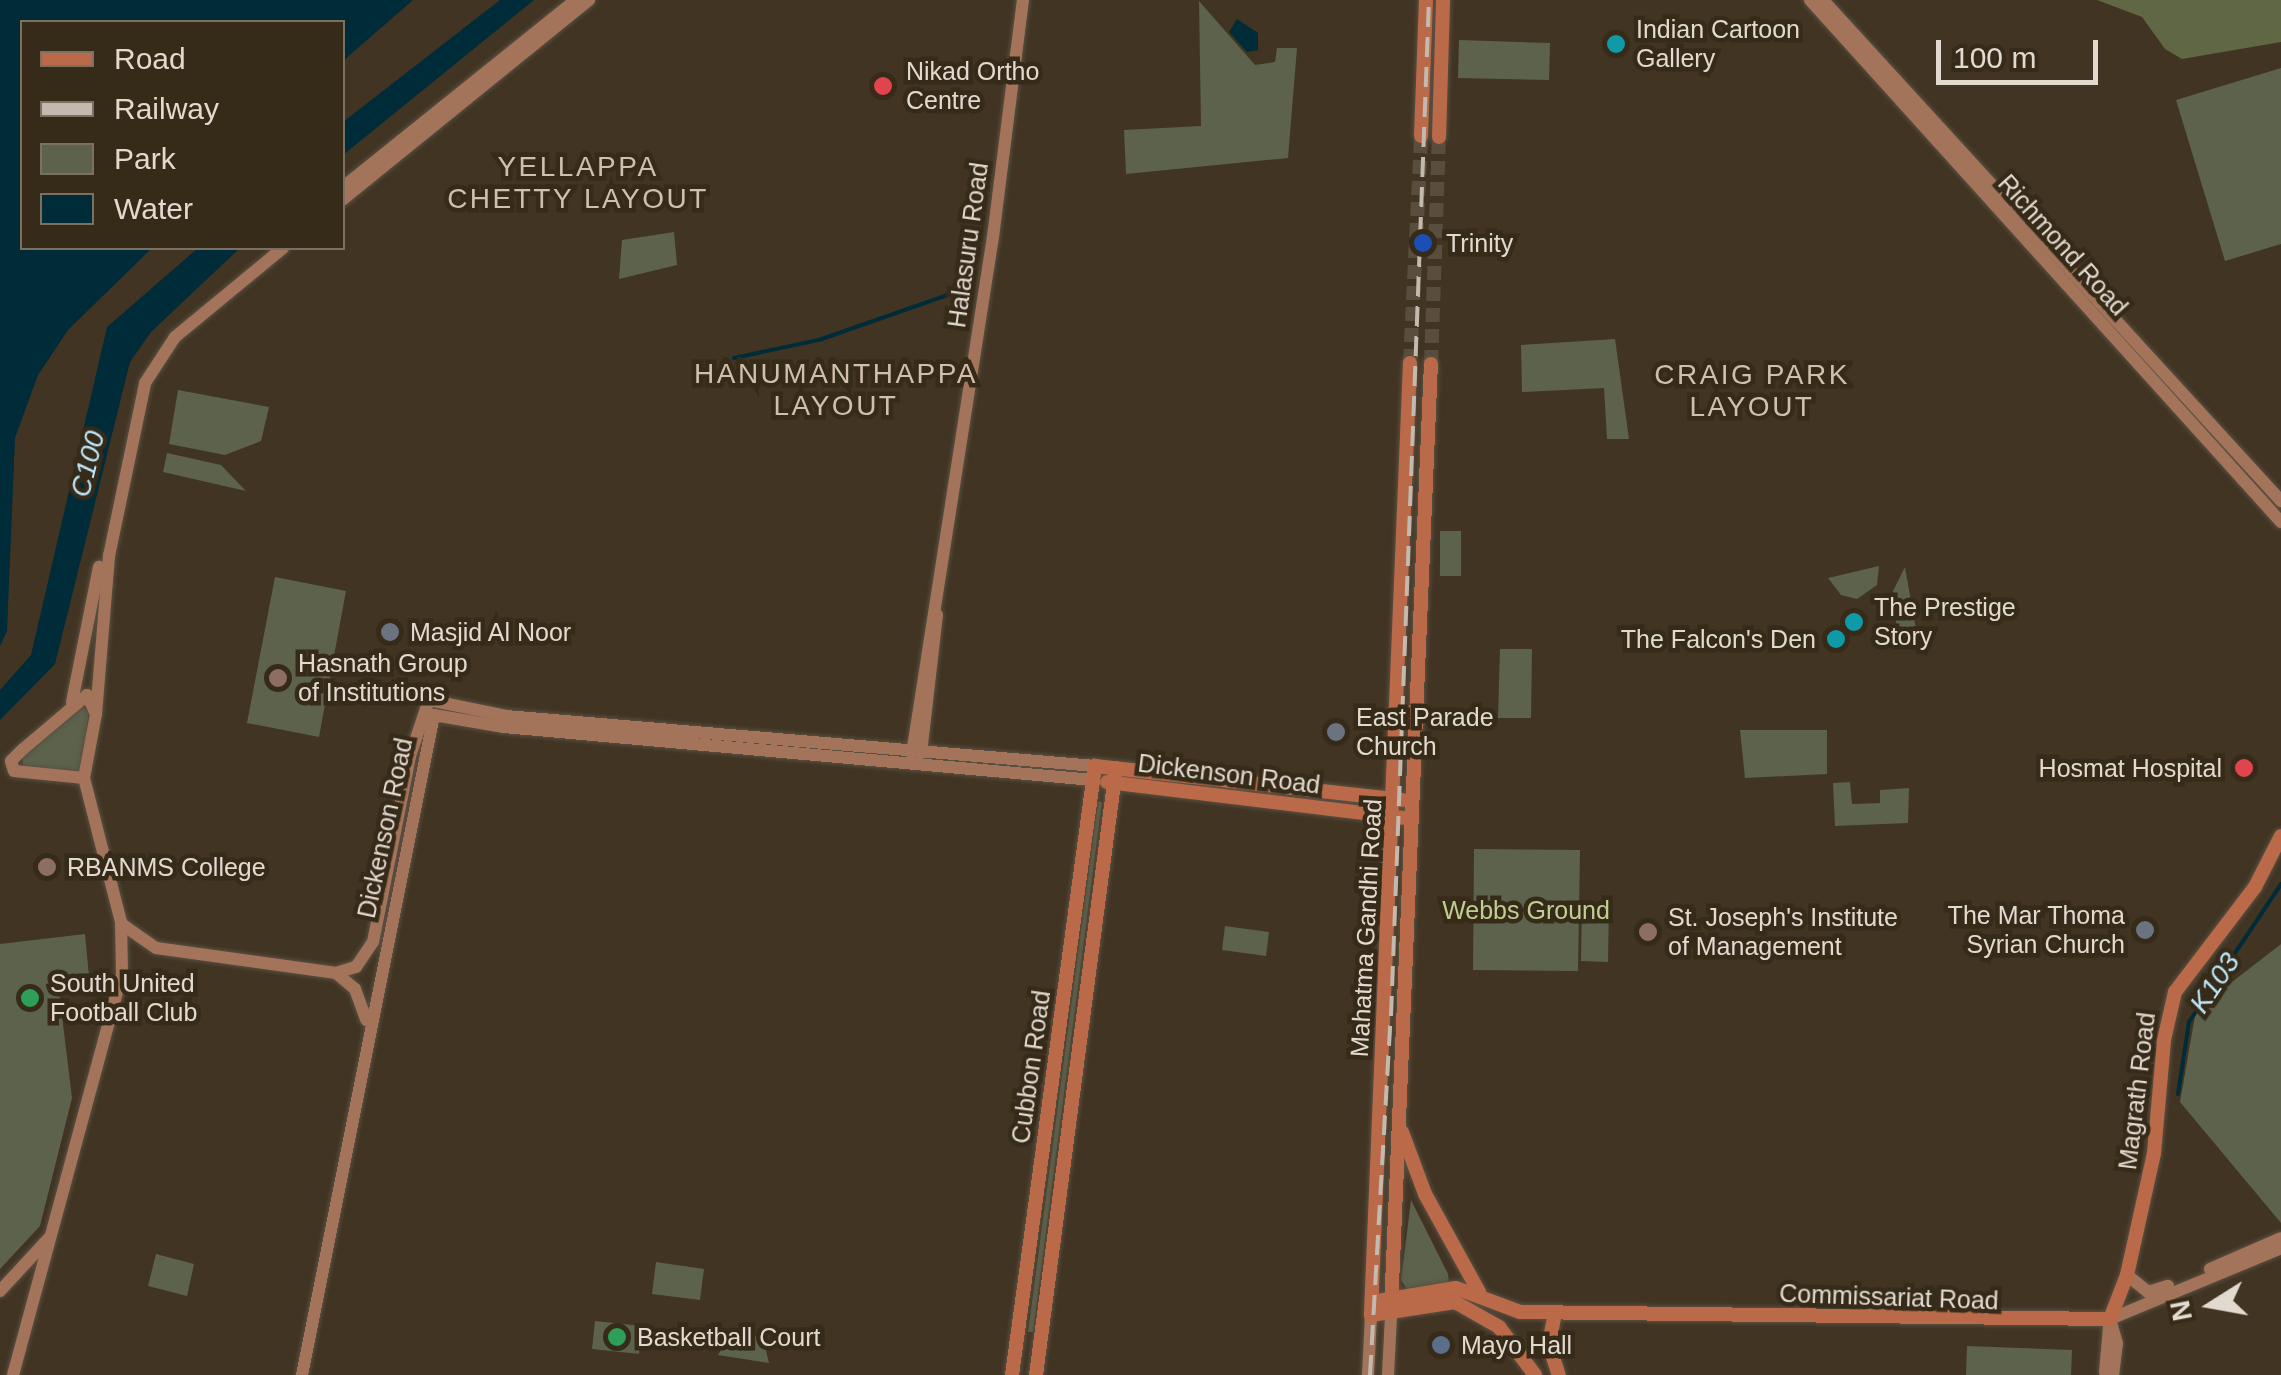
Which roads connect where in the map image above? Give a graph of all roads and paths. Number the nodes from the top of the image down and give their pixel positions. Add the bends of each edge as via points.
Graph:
1 (576, 0) edge
2 (589, 0) edge
3 (1022, 0) edge
4 (1426, 0) edge
5 (1444, 0) edge
6 (1810, 0) edge
7 (1823, 0) edge
8 (538, 37) junction
9 (1421, 136) tunnel mouth
10 (1439, 136) tunnel mouth
11 (345, 186) edge
12 (1995, 195) junction
13 (345, 198) edge
14 (268, 250) edge
15 (282, 250) edge
16 (1410, 363) tunnel mouth
17 (1431, 364) tunnel mouth
18 (2172, 392) junction
19 (2281, 500) edge
20 (2281, 522) edge
21 (72, 702) junction
22 (96, 714) junction
23 (916, 754) junction
24 (10, 766) edge
25 (1094, 773) junction
26 (0, 774) edge
27 (1116, 776) junction
28 (84, 778) junction
29 (1395, 800) junction
30 (1415, 801) junction
31 (1394, 818) junction
32 (1414, 819) junction
33 (2281, 836) edge
34 (395, 863) junction
35 (121, 922) junction
36 (156, 948) junction
37 (122, 973) junction
38 (336, 974) junction
39 (367, 1027) junction
40 (1400, 1127) junction
41 (50, 1236) junction
42 (2281, 1238) edge
43 (1030, 1244) junction
44 (1054, 1247) junction
45 (2281, 1248) edge
46 (2127, 1275) junction
47 (0, 1291) edge
48 (2157, 1295) junction
49 (1485, 1298) junction
50 (1372, 1308) junction
51 (1391, 1308) junction
52 (1555, 1312) junction
53 (2110, 1319) junction
54 (1017, 1340) junction
55 (1040, 1344) junction
56 (13, 1375) edge
57 (302, 1375) edge
58 (1012, 1375) edge
59 (1036, 1375) edge
60 (1368, 1375) edge
61 (1388, 1375) edge
62 (1535, 1375) edge
63 (1559, 1375) edge
64 (2105, 1375) edge
65 (2113, 1375) edge

1 - 8 main road
2 - 8 main road
3 - 23 main road, Halasuru Road
4 - 9 main road
5 - 10 main road
6 - 12 main road, Richmond Road
7 - 12 main road, Richmond Road
8 - 11 main road
8 - 13 main road
12 - 18 main road, Richmond Road
14 - 21 main road via 169,331 137,380
15 - 22 main road via 175,337 145,383 109,556
16 - 29 main road, Mahatma Gandhi Road
17 - 30 main road, Mahatma Gandhi Road
18 - 19 main road, Richmond Road
18 - 20 main road, Richmond Road
21 - 22 main road via 87,695
21 - 24 main road
22 - 28 main road
23 - 25 main road, Dickenson Road
23 - 34 main road, Dickenson Road via 505,722 429,700
24 - 26 main road
24 - 28 main road
25 - 27 main road, Dickenson Road
25 - 43 main road, Cubbon Road
27 - 29 main road, Dickenson Road
27 - 31 main road, Dickenson Road
27 - 44 main road, Cubbon Road
28 - 35 main road
29 - 30 main road, Dickenson Road
29 - 31 main road, Mahatma Gandhi Road
30 - 32 main road, Mahatma Gandhi Road
31 - 32 main road, Dickenson Road
31 - 50 main road, Mahatma Gandhi Road
32 - 40 main road, Mahatma Gandhi Road
33 - 46 main road, Magrath Road via 2255,887 2175,992 2154,1153
34 - 38 main road, Dickenson Road via 373,942 356,966
34 - 39 main road, Dickenson Road
35 - 36 main road via 135,939
35 - 37 main road
36 - 37 main road via 134,956
36 - 38 main road
37 - 41 main road
38 - 39 main road via 355,989
39 - 57 main road, Dickenson Road
40 - 49 main road via 1425,1194 1468,1280
40 - 51 main road, Mahatma Gandhi Road
41 - 47 main road
41 - 56 main road
42 - 48 main road, Commissariat Road
43 - 44 main road
43 - 54 main road, Cubbon Road
44 - 55 main road, Cubbon Road
45 - 48 main road, Commissariat Road
46 - 48 main road
46 - 53 main road, Magrath Road
48 - 53 main road, Commissariat Road
49 - 51 main road, Commissariat Road via 1456,1288
49 - 52 main road, Commissariat Road via 1506,1310
50 - 51 main road, Commissariat Road
50 - 60 main road, Mahatma Gandhi Road
51 - 61 main road, Mahatma Gandhi Road
51 - 62 main road via 1455,1302 1499,1326
52 - 53 main road, Commissariat Road
52 - 63 main road via 1548,1345
53 - 64 main road, Magrath Road
53 - 65 main road, Magrath Road via 2117,1343
54 - 55 main road
54 - 58 main road, Cubbon Road
55 - 59 main road, Cubbon Road

